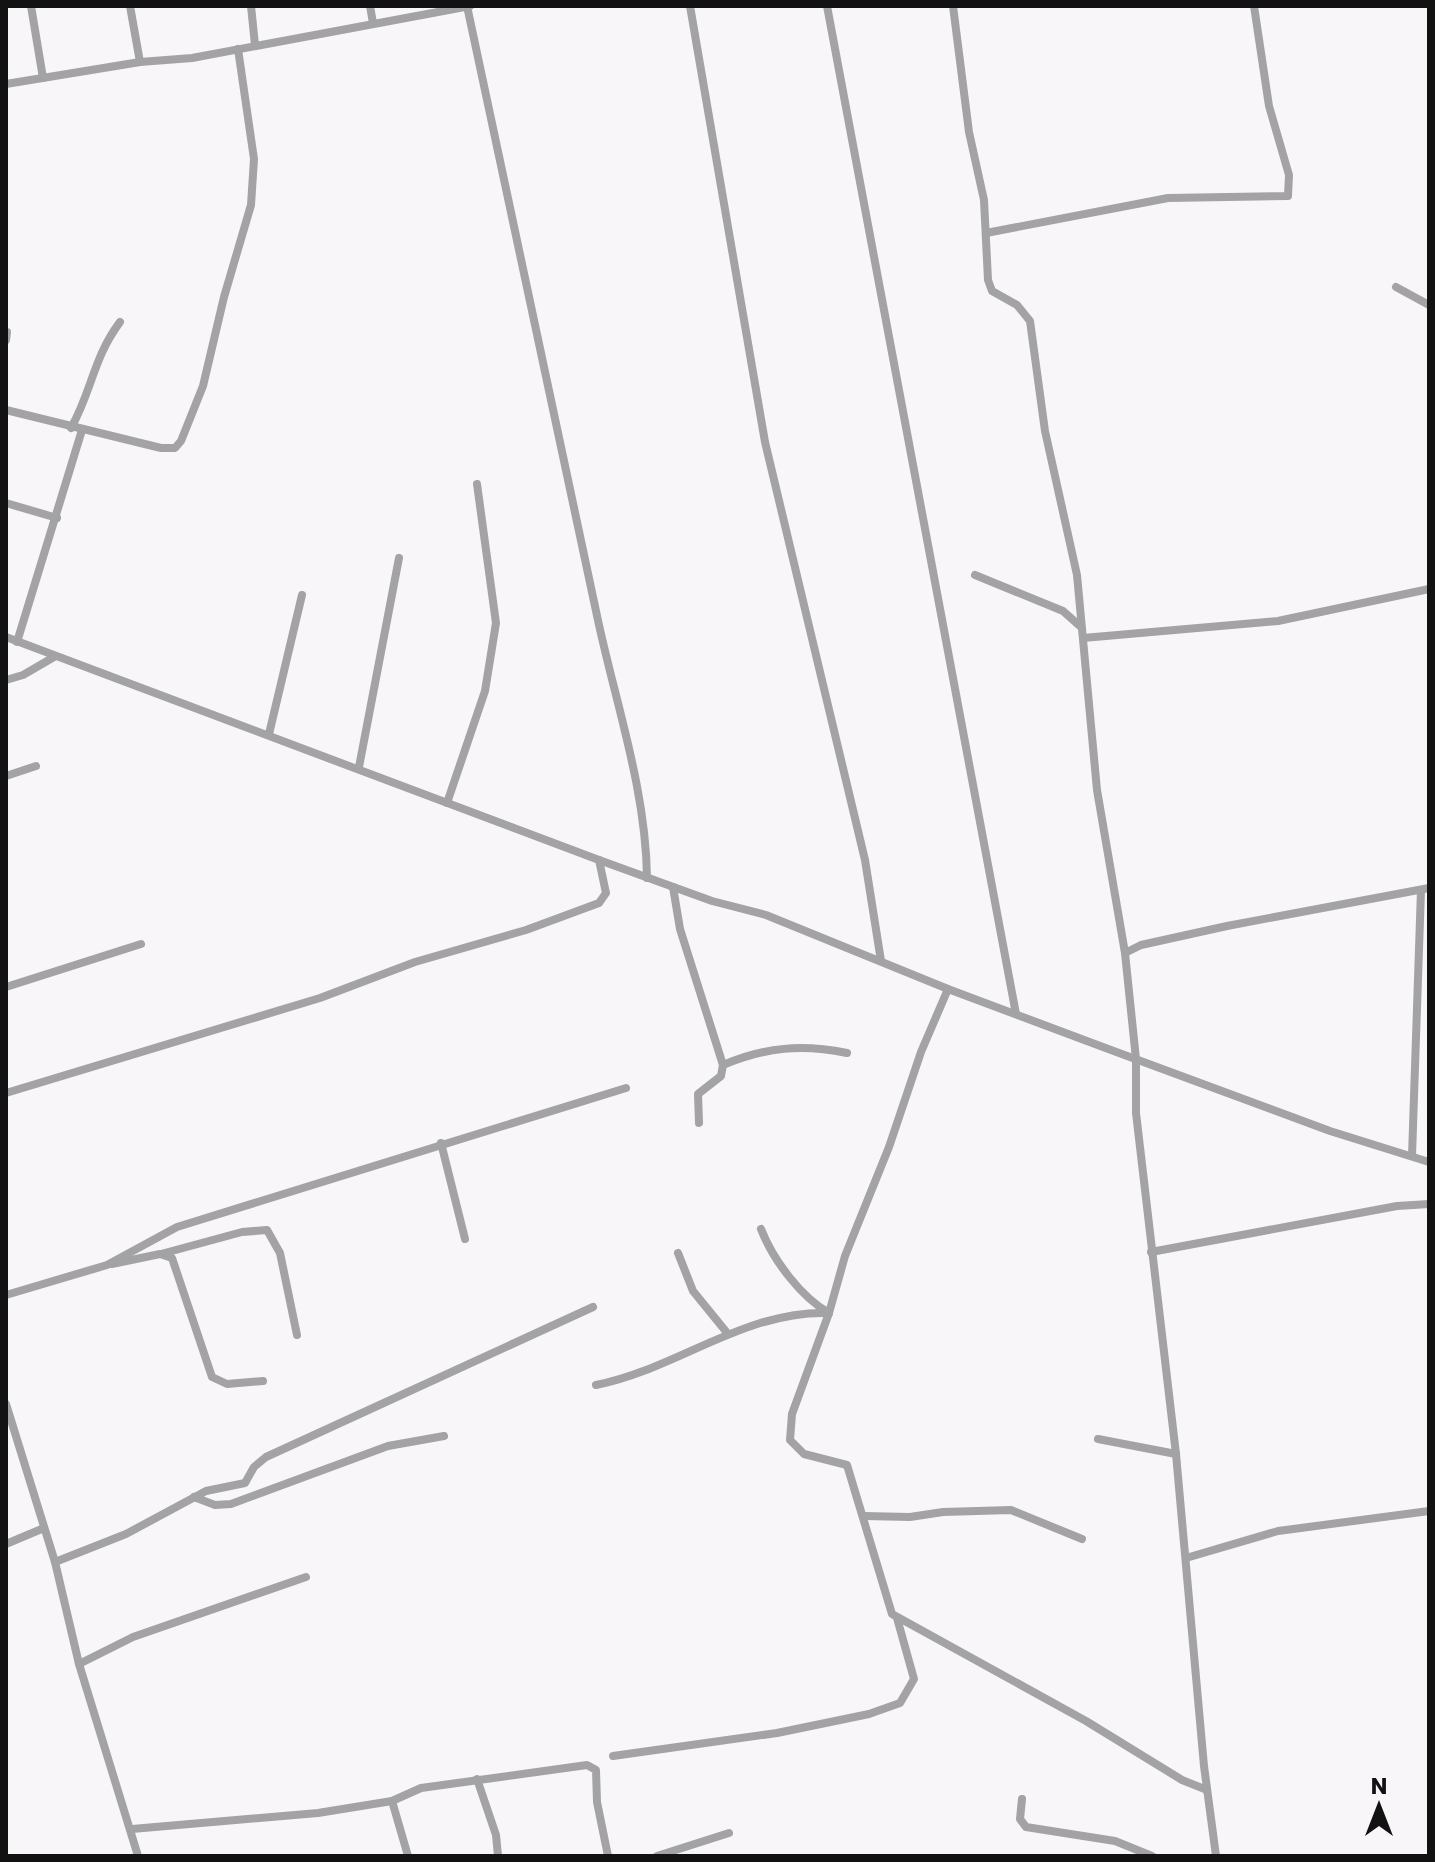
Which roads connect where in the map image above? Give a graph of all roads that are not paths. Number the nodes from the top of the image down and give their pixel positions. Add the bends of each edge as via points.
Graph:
1 (31, 6) edge
2 (130, 6) edge
3 (251, 6) edge
4 (370, 6) edge
5 (468, 6) edge
6 (690, 6) edge
7 (827, 6) edge
8 (953, 6) edge
9 (1254, 6) edge
10 (373, 23) junction
11 (255, 45) junction
12 (238, 49) junction
13 (140, 62) junction
14 (43, 78) junction
15 (6, 84) edge
16 (986, 233) junction
17 (1396, 287) dead end
18 (1429, 305) edge
19 (120, 322) dead end
20 (7, 332) edge
21 (6, 340) edge
22 (6, 410) edge
23 (71, 428) junction
24 (82, 430) junction
25 (477, 484) dead end
26 (6, 503) edge
27 (57, 518) junction
28 (399, 558) dead end
29 (975, 575) dead end
30 (1429, 589) edge
31 (302, 595) dead end
32 (1082, 627) junction
33 (6, 637) edge
34 (1083, 638) junction
35 (17, 642) junction
36 (54, 657) junction
37 (6, 680) edge
38 (269, 734) junction
39 (36, 766) dead end
40 (359, 767) junction
41 (6, 776) edge
42 (447, 803) junction
43 (599, 860) junction
44 (647, 878) junction
45 (673, 887) junction
46 (1425, 889) edge
47 (141, 944) dead end
48 (1125, 953) junction
49 (881, 961) junction
50 (6, 987) edge
51 (948, 989) junction
52 (1016, 1014) junction
53 (847, 1053) dead end
54 (1136, 1059) junction
55 (723, 1065) junction
56 (626, 1088) dead end
57 (6, 1093) edge
58 (699, 1123) dead end
59 (441, 1143) junction
60 (1412, 1156) junction
61 (1429, 1162) edge
62 (1429, 1204) edge
63 (761, 1229) dead end
64 (465, 1239) dead end
65 (1151, 1252) junction
66 (678, 1253) dead end
67 (160, 1254) junction
68 (107, 1265) junction
69 (6, 1295) edge
70 (593, 1307) dead end
71 (829, 1313) junction
72 (728, 1334) junction
73 (297, 1335) dead end
74 (263, 1381) dead end
75 (596, 1385) dead end
76 (6, 1404) edge
77 (444, 1436) dead end
78 (1098, 1439) dead end
79 (1176, 1454) junction
80 (194, 1497) junction
81 (1429, 1511) edge
82 (864, 1516) junction
83 (44, 1528) junction
84 (1082, 1539) dead end
85 (6, 1544) edge
86 (1186, 1558) junction
87 (55, 1562) junction
88 (306, 1577) dead end
89 (896, 1617) junction
90 (79, 1664) junction
91 (613, 1756) dead end
92 (477, 1779) junction
93 (1207, 1790) junction
94 (1022, 1799) dead end
95 (392, 1801) junction
96 (132, 1829) junction
97 (729, 1833) dead end
98 (138, 1856) edge
99 (408, 1856) edge
100 (498, 1856) edge
101 (608, 1856) edge
102 (657, 1856) edge
103 (1152, 1856) edge
104 (1216, 1856) edge

1 - 14 street
2 - 13 street
3 - 11 street
4 - 10 street
5 - 10 street
5 - 44 street via 637,789
6 - 49 street via 765,442 865,860
7 - 52 street
8 - 16 street
9 - 16 street via 1269,106 1289,175 1288,196 1168,198
10 - 11 street
11 - 12 street
12 - 13 street
12 - 24 street via 254,159 251,205 189,426 169,449
13 - 14 street
14 - 15 street
16 - 32 street via 992,291 1017,305 1030,321
17 - 18 street
19 - 23 street via 98,356
20 - 21 street
22 - 23 street
23 - 24 street
24 - 27 street
25 - 42 street via 496,623 485,691
26 - 27 street
27 - 35 street
28 - 40 street
29 - 32 street via 1063,611
30 - 34 street via 1278,621
31 - 38 street
32 - 34 street
33 - 35 street
34 - 48 street via 1097,790
35 - 36 street
36 - 37 street
36 - 38 street
38 - 40 street
39 - 41 street
40 - 42 street
42 - 43 street
43 - 44 street
43 - 57 street via 606,893 599,903 320,998
44 - 45 street
45 - 49 street via 766,915
45 - 55 street via 680,929
46 - 48 street via 1212,929
46 - 60 street
47 - 50 street
48 - 54 street
49 - 51 street
51 - 52 street
51 - 71 street via 845,1256
52 - 54 street
53 - 55 street via 784,1047
54 - 60 street
54 - 65 street via 1136,1113
55 - 58 street via 721,1076 698,1094
56 - 59 street
59 - 64 street
59 - 68 street via 177,1227
60 - 61 street
62 - 65 street
63 - 71 street via 800,1288
65 - 79 street
66 - 72 street via 693,1291
67 - 68 street
67 - 73 street via 267,1230 280,1253
67 - 74 street via 172,1258 180,1276 212,1377 227,1384
68 - 69 street
70 - 80 street via 266,1457 245,1483 215,1487
71 - 72 street via 783,1315
71 - 82 street via 789,1432 804,1454 847,1465
72 - 75 street
76 - 83 street
77 - 80 street via 388,1446 231,1504
78 - 79 street
79 - 86 street
80 - 87 street via 126,1534
81 - 86 street via 1278,1531
82 - 84 street via 1011,1510
82 - 89 street via 884,1593
83 - 85 street
83 - 87 street
86 - 93 street
87 - 90 street
88 - 90 street via 133,1637
89 - 91 street via 914,1679 900,1703 777,1733
89 - 93 street
90 - 96 street
92 - 95 street via 421,1788
92 - 100 street
92 - 101 street via 593,1766
93 - 104 street
94 - 103 street via 1020,1819 1026,1827 1115,1841
95 - 96 street via 318,1813
95 - 99 street
96 - 98 street
97 - 102 street

